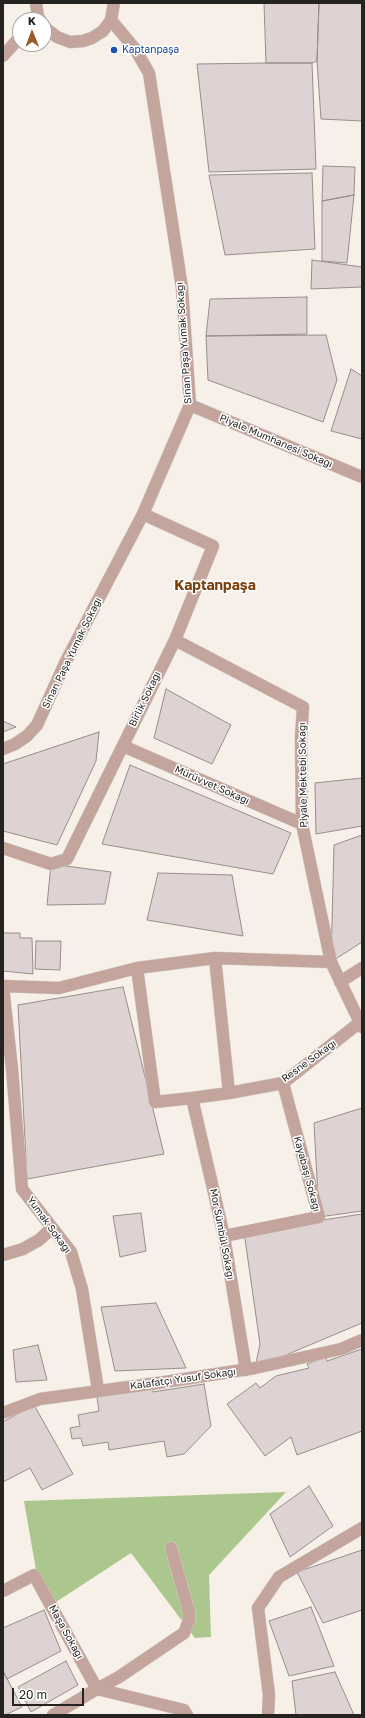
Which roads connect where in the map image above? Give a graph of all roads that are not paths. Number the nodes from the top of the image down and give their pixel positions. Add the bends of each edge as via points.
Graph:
1 (114, 3) edge
2 (111, 20) junction
3 (52, 33) edge
4 (12, 46) edge
5 (3, 56) edge
6 (190, 405) junction
7 (362, 477) edge
8 (143, 514) junction
9 (175, 640) junction
10 (123, 746) junction
11 (3, 749) edge
12 (302, 824) junction
13 (3, 848) edge
14 (215, 958) junction
15 (331, 962) junction
16 (137, 968) junction
17 (362, 968) edge
18 (340, 982) junction
19 (3, 986) edge
20 (361, 1025) edge
21 (282, 1082) junction
22 (229, 1093) junction
23 (192, 1098) junction
24 (52, 1228) junction
25 (224, 1236) junction
26 (3, 1255) edge
27 (362, 1340) edge
28 (246, 1370) junction
29 (98, 1390) junction
30 (3, 1413) edge
31 (362, 1528) edge
32 (171, 1548) dead end
33 (3, 1591) edge
34 (98, 1689) junction
35 (53, 1715) edge
36 (187, 1715) edge
37 (268, 1715) edge

1 - 2 street
2 - 3 street via 103,31 83,41 70,42
2 - 6 street, Sinan Paşa Yumak Sokağı via 135,49 149,73 182,288
4 - 5 street
6 - 7 street, Piyale Mumhanesi Sokağı
6 - 8 street, Sinan Paşa Yumak Sokağı
8 - 9 street, Birlik Sokağı via 214,546
8 - 11 street, Sinan Paşa Yumak Sokağı via 66,661 37,724 27,736
9 - 10 street, Birlik Sokağı
9 - 12 street, Piyale Mektebi Sokağı via 303,707
10 - 12 street, Mürüvvet Sokağı
10 - 13 street, Birlik Sokağı via 67,859 51,864
12 - 15 street, Piyale Mektebi Sokağı
14 - 15 street
14 - 16 street
14 - 22 street
15 - 18 street, Piyale Mektebi Sokağı
16 - 19 street via 59,988
16 - 23 street, Resne Sokağı via 155,1102
17 - 18 street
18 - 20 street, Piyale Mektebi Sokağı
19 - 24 street, Yumak Sokağı via 22,1189
20 - 21 street, Resne Sokağı
21 - 22 street, Resne Sokağı
21 - 25 street, Kayabaşı Sokağı via 319,1217
22 - 23 street, Resne Sokağı
23 - 25 street, Mor Sümbül Sokağı
24 - 26 street via 24,1249
24 - 29 street, Yumak Sokağı via 71,1252 82,1289
25 - 28 street, Mor Sümbül Sokağı
27 - 28 street, Kalafatçı Yusuf Sokağı via 341,1349
28 - 29 street, Kalafatçı Yusuf Sokağı
29 - 30 street, Kalafatçı Yusuf Sokağı via 40,1399
31 - 37 street via 279,1577 258,1608 269,1696
32 - 34 street via 189,1612 184,1633
33 - 34 street, Maşa Sokağı via 34,1575
34 - 35 street
34 - 36 street via 184,1710

